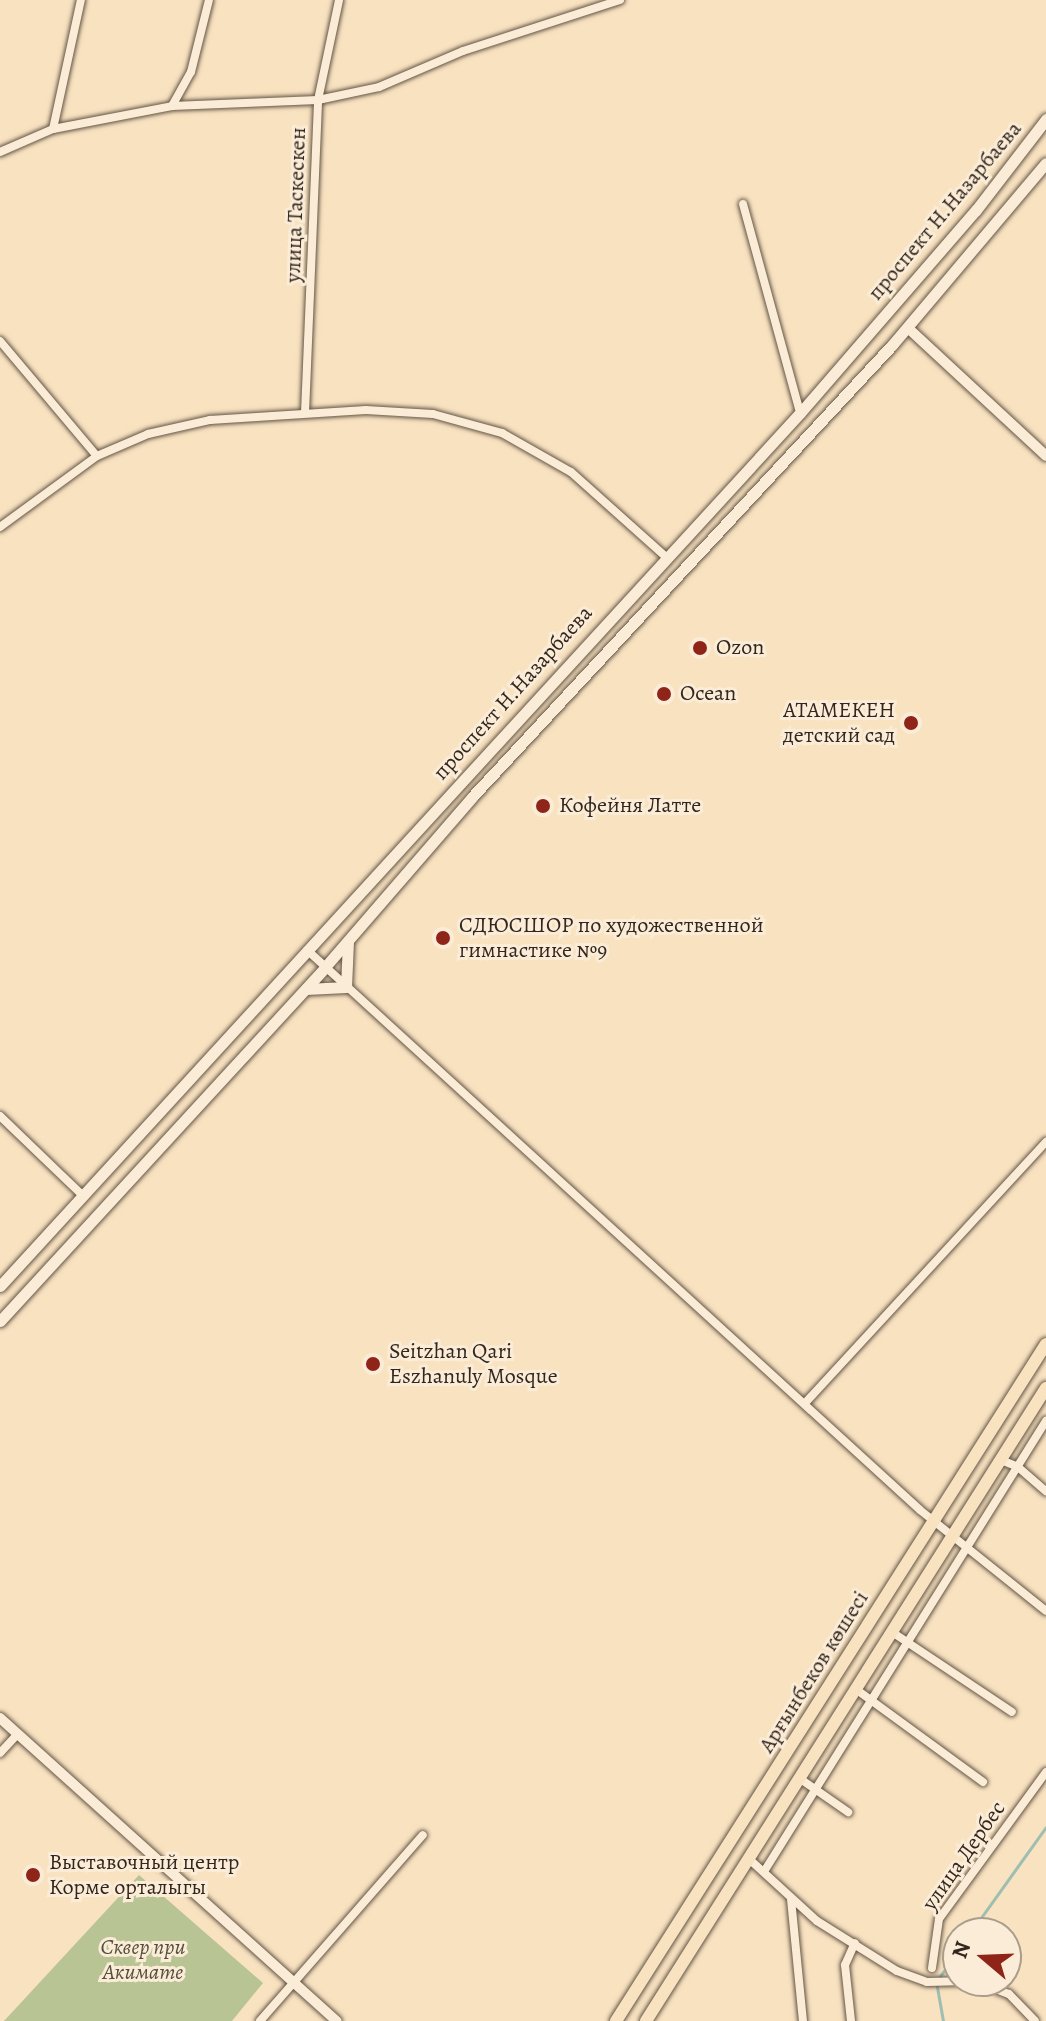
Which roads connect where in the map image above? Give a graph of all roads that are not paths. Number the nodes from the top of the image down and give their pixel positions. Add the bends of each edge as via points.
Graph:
1 (81, 0) edge
2 (209, 0) edge
3 (339, 0) edge
4 (620, 0) edge
5 (318, 100) junction
6 (172, 106) junction
7 (1046, 119) edge
8 (53, 129) junction
9 (0, 152) edge
10 (1046, 163) edge
11 (743, 204) dead end
12 (908, 328) junction
13 (0, 341) edge
14 (305, 413) junction
15 (800, 413) junction
16 (97, 456) junction
17 (1046, 456) edge
18 (0, 527) edge
19 (665, 556) junction
20 (348, 941) junction
21 (307, 950) junction
22 (325, 967) junction
23 (346, 987) junction
24 (304, 989) junction
25 (0, 1116) edge
26 (1046, 1142) edge
27 (83, 1196) junction
28 (0, 1286) edge
29 (0, 1321) edge
30 (1046, 1344) edge
31 (1046, 1388) edge
32 (806, 1402) junction
33 (1046, 1421) edge
34 (1001, 1460) junction
35 (1018, 1467) junction
36 (1046, 1491) edge
37 (933, 1522) junction
38 (951, 1538) junction
39 (965, 1549) junction
40 (1046, 1611) edge
41 (892, 1632) junction
42 (906, 1641) junction
43 (857, 1690) junction
44 (871, 1700) junction
45 (1012, 1712) dead end
46 (0, 1718) edge
47 (18, 1734) junction
48 (0, 1753) edge
49 (1046, 1772) edge
50 (799, 1778) junction
51 (983, 1782) dead end
52 (815, 1789) junction
53 (848, 1812) dead end
54 (423, 1835) dead end
55 (748, 1858) junction
56 (765, 1870) junction
57 (791, 1899) junction
58 (855, 1943) junction
59 (932, 1968) dead end
60 (293, 1981) junction
61 (942, 1982) edge
62 (1012, 1997) edge
63 (260, 2021) edge
64 (337, 2021) edge
65 (616, 2021) edge
66 (646, 2021) edge
67 (803, 2021) edge
68 (851, 2021) edge
69 (1035, 2021) edge

1 - 8 street
2 - 6 street via 191,72
3 - 5 street, улица Таскескен
4 - 5 street via 463,51 379,87
5 - 6 street
5 - 14 street, улица Таскескен
6 - 8 street
7 - 15 main road, проспект Н.Назарбаева via 976,210
8 - 9 street
10 - 12 main road, проспект Н.Назарбаева
11 - 15 street
12 - 17 street
12 - 20 main road, проспект Н.Назарбаева via 472,797
13 - 16 street
14 - 16 street via 210,420 148,434
14 - 19 street via 433,414 502,433 571,472
15 - 19 main road, проспект Н.Назарбаева
16 - 18 street
19 - 21 main road, проспект Н.Назарбаева
20 - 22 main road, проспект Н.Назарбаева
20 - 23 main road
21 - 22 street
21 - 27 main road, проспект Н.Назарбаева
22 - 23 street
22 - 24 main road, проспект Н.Назарбаева
23 - 24 main road
23 - 32 street
24 - 29 main road, проспект Н.Назарбаева
25 - 27 street
26 - 32 street
27 - 28 main road, проспект Н.Назарбаева
30 - 37 main road, Арғынбеков көшесі
31 - 34 main road, Арғынбеков көшесі
32 - 37 street
33 - 35 street
34 - 35 street
34 - 38 main road, Арғынбеков көшесі
35 - 36 street
35 - 39 street
37 - 38 street
37 - 65 main road, Арғынбеков көшесі
38 - 39 street
38 - 41 main road, Арғынбеков көшесі
39 - 40 street
39 - 42 street
41 - 42 street
41 - 43 main road, Арғынбеков көшесі
42 - 44 street
42 - 45 street
43 - 44 street
43 - 50 main road, Арғынбеков көшесі
44 - 51 street
44 - 52 street
46 - 47 street
47 - 48 street
47 - 60 street
49 - 59 street, улица Дербес via 939,1919
50 - 52 street
50 - 55 main road, Арғынбеков көшесі
52 - 53 street
52 - 56 street
54 - 60 street
55 - 56 street
55 - 66 main road, Арғынбеков көшесі
56 - 57 street
57 - 58 street
57 - 67 street
58 - 61 street via 897,1971
58 - 68 street via 845,1965
60 - 63 street
60 - 64 street
62 - 69 street

